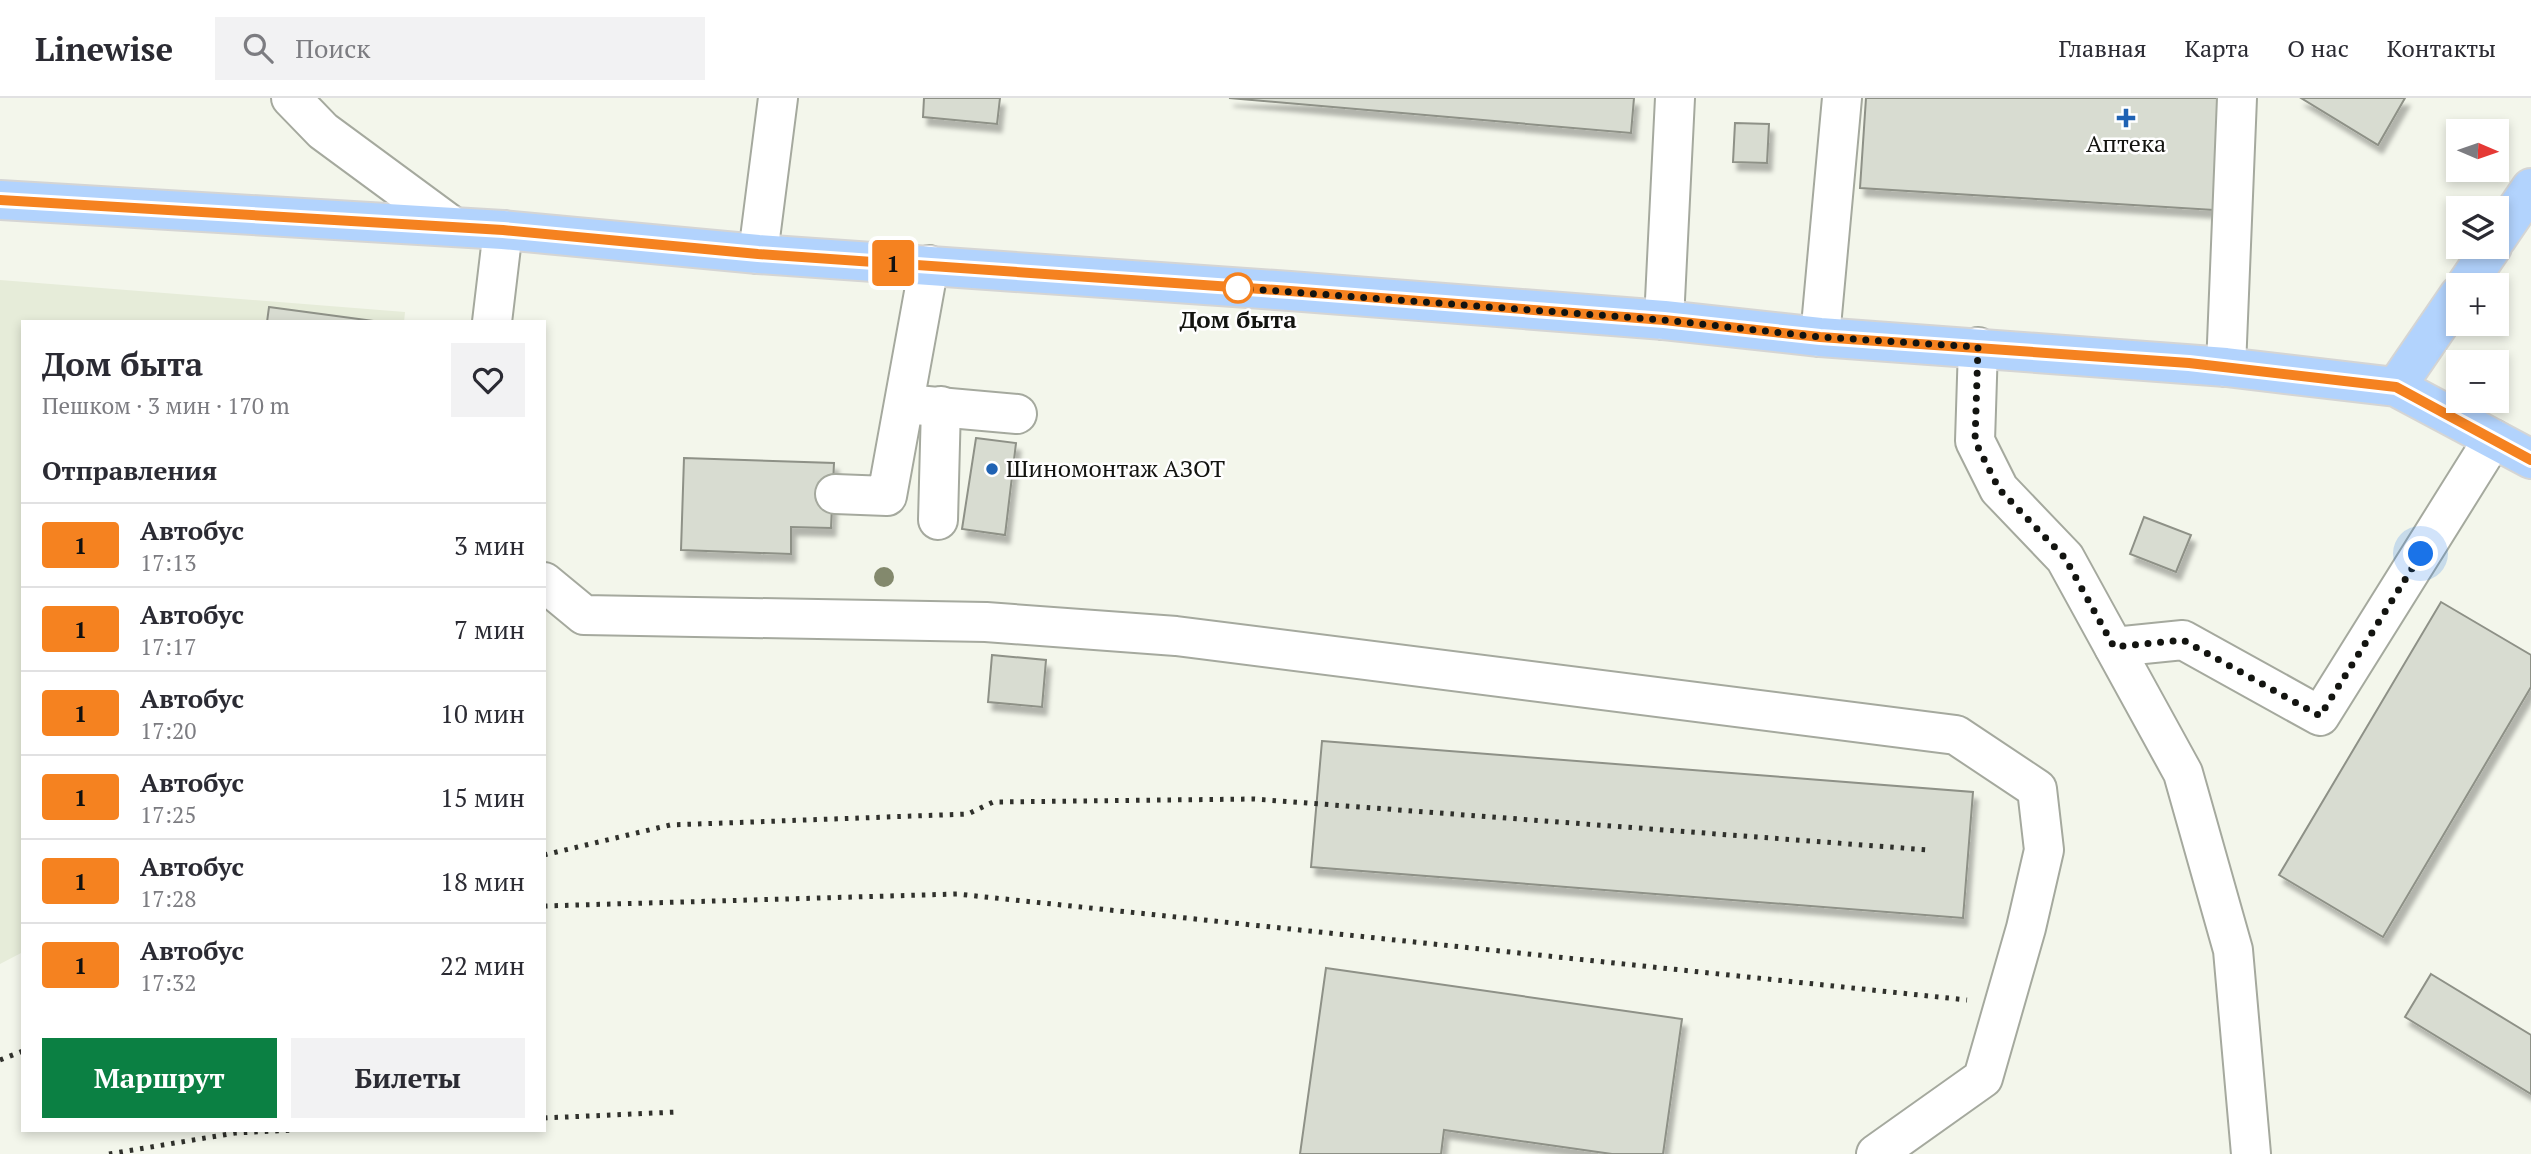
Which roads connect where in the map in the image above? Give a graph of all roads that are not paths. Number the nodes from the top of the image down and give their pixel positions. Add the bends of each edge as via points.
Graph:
1 (291, 98) edge
2 (778, 98) edge
3 (1675, 98) edge
4 (1842, 98) edge
5 (2237, 98) edge
6 (2531, 188) edge
7 (0, 200) edge
8 (2509, 221) edge
9 (452, 226) junction
10 (503, 230) junction
11 (758, 254) junction
12 (929, 265) junction
13 (2446, 314) edge
14 (492, 320) edge
15 (1664, 320) junction
16 (1820, 337) junction
17 (1978, 347) junction
18 (2226, 367) junction
19 (2396, 387) junction
20 (922, 406) junction
21 (1017, 414) dead end
22 (2493, 439) junction
23 (2531, 460) edge
24 (835, 494) dead end
25 (938, 520) dead end
26 (546, 584) edge
27 (2114, 647) junction
28 (1876, 1154) edge
29 (2251, 1154) edge

1 - 9 street via 323,131
2 - 11 street
3 - 15 street
4 - 16 street
5 - 18 street
6 - 8 main road
7 - 9 main road
9 - 10 main road
10 - 11 main road
10 - 14 street
11 - 12 main road
12 - 15 main road
12 - 20 street
13 - 19 main road
15 - 16 main road
16 - 17 main road
17 - 18 main road
17 - 27 street via 1975,441 1999,489 2065,558
18 - 19 main road
19 - 22 main road
20 - 21 street
20 - 24 street via 887,496
20 - 25 street
22 - 23 main road
22 - 27 street via 2320,716 2183,640
26 - 28 street via 584,615 986,622 1176,636 1956,735 2037,789 2045,850 1983,1078
27 - 29 street via 2183,773 2233,950

